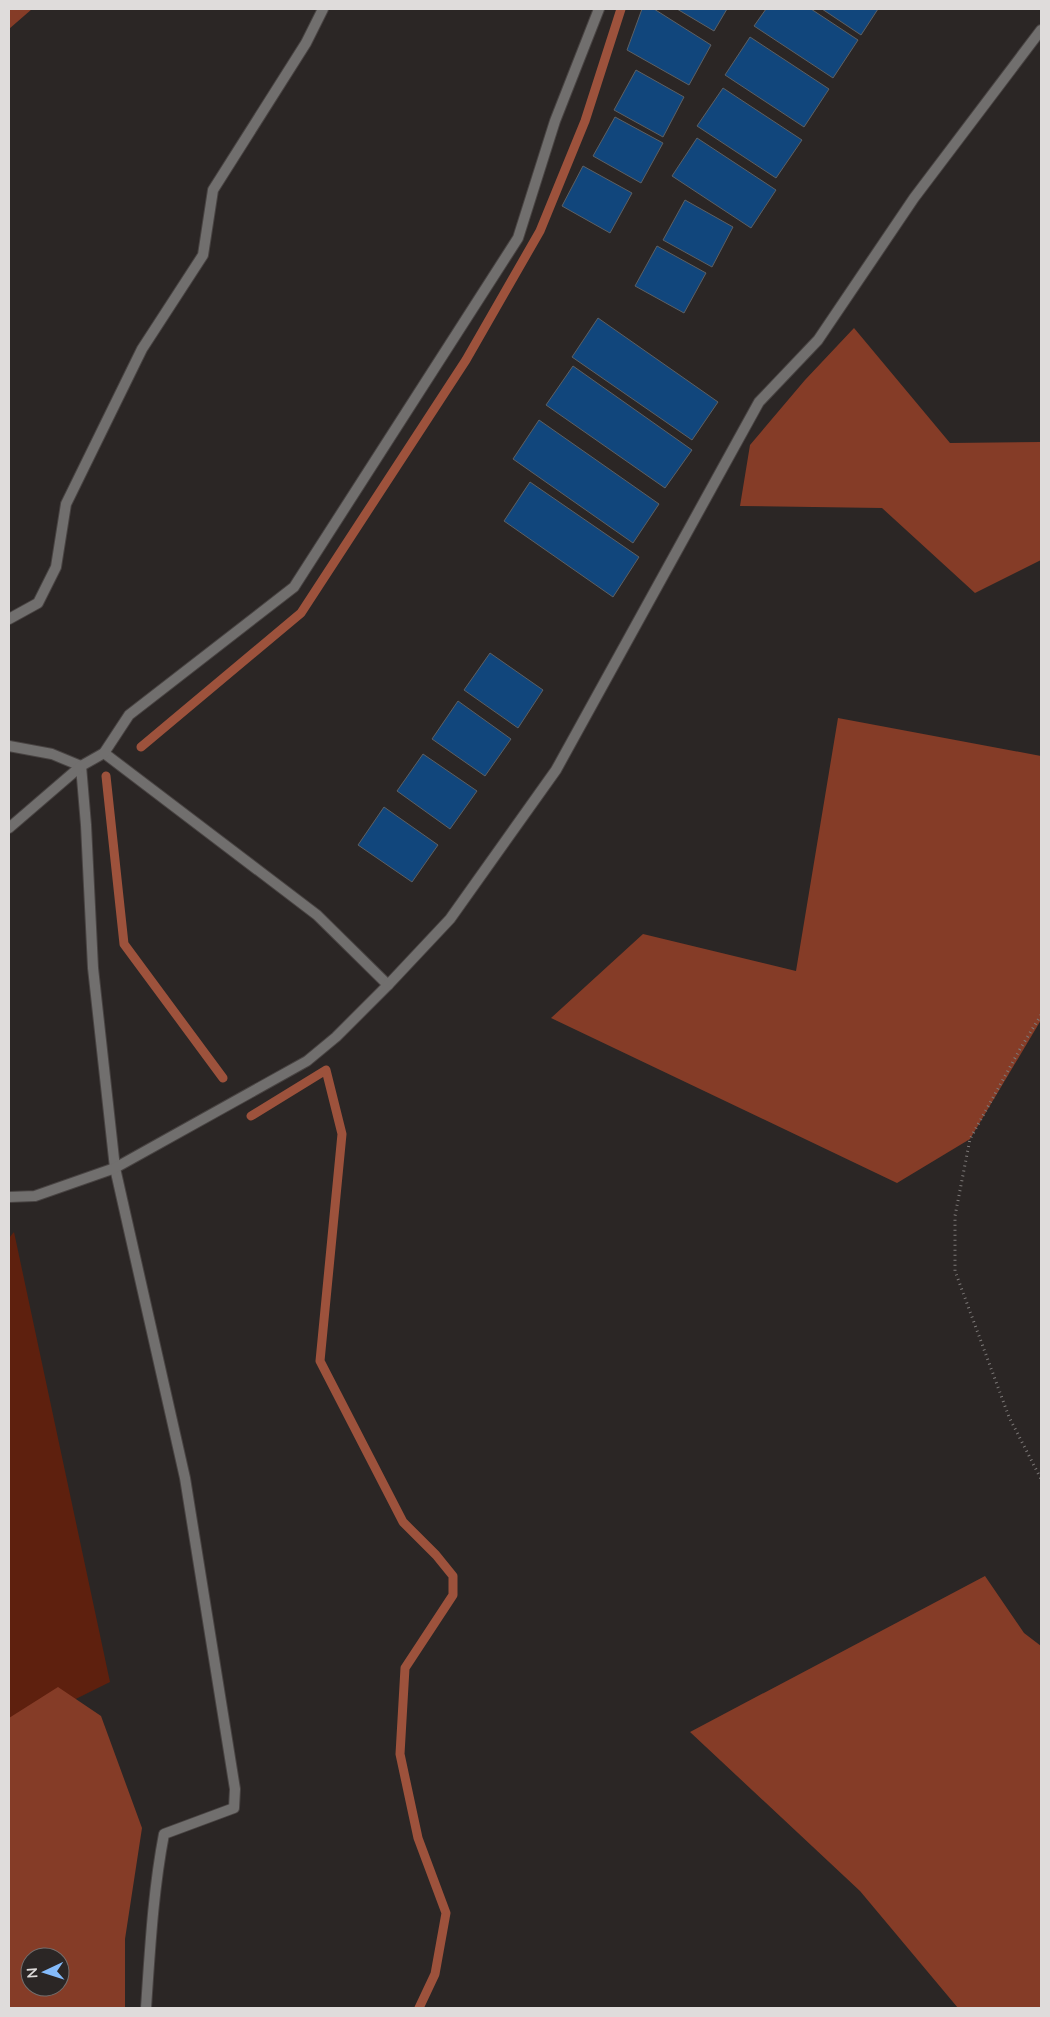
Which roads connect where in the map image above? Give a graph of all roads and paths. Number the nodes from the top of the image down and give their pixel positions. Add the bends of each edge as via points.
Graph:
1 (323, 9) edge
2 (599, 9) edge
3 (1041, 30) edge
4 (9, 618) edge
5 (9, 746) edge
6 (104, 753) junction
7 (81, 766) junction
8 (9, 828) edge
9 (388, 985) junction
10 (1041, 1015) edge
11 (115, 1168) junction
12 (9, 1197) edge
13 (1041, 1479) edge
14 (146, 2008) edge

1 - 4 street via 306,43 213,190 202,255 142,349 66,504 56,567 38,603
2 - 6 street via 555,121 518,238 294,587 129,715
3 - 9 street via 914,198 818,340 759,402 556,770 450,919
5 - 7 street via 52,754
6 - 7 street
6 - 9 street via 317,915
7 - 8 street
7 - 11 street via 93,968
9 - 11 street via 308,1061
10 - 13 path via 970,1139 955,1216 955,1271 1009,1417
11 - 12 street via 36,1196
11 - 14 street via 185,1478 236,1789 234,1808 164,1834 150,1944

